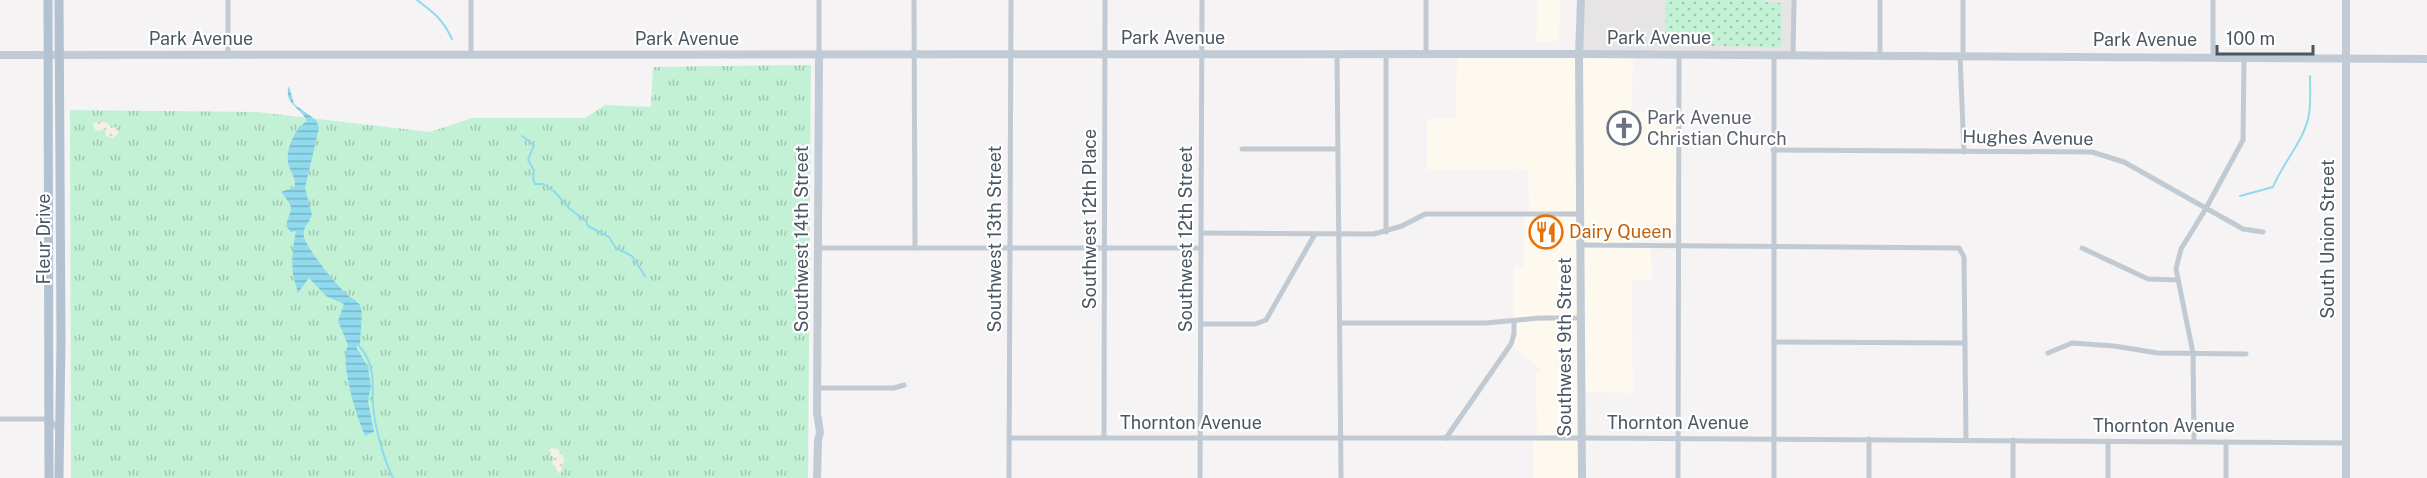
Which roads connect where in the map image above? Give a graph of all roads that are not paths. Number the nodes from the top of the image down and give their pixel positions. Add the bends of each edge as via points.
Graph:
1 (48, 0) edge
2 (59, 0) edge
3 (228, 0) edge
4 (471, 0) edge
5 (819, 0) edge
6 (915, 0) edge
7 (1011, 0) edge
8 (1106, 0) edge
9 (1202, 0) edge
10 (1426, 0) edge
11 (1581, 0) edge
12 (1794, 0) edge
13 (1880, 0) edge
14 (1963, 0) edge
15 (2213, 0) edge
16 (2346, 0) edge
17 (1336, 54) junction
18 (1386, 54) junction
19 (1426, 54) junction
20 (1579, 54) junction
21 (0, 55) edge
22 (48, 55) junction
23 (59, 55) junction
24 (471, 55) junction
25 (1010, 55) junction
26 (1106, 55) junction
27 (1202, 55) junction
28 (1679, 55) junction
29 (1774, 55) junction
30 (1793, 55) junction
31 (1881, 55) junction
32 (228, 56) junction
33 (819, 56) junction
34 (915, 56) junction
35 (1962, 56) junction
36 (2213, 57) junction
37 (2244, 57) junction
38 (2346, 58) junction
39 (2427, 59) edge
40 (1242, 149) dead end
41 (1336, 149) junction
42 (1773, 150) junction
43 (1964, 152) junction
44 (2205, 210) junction
45 (1581, 214) junction
46 (1386, 232) junction
47 (2263, 232) dead end
48 (1201, 234) junction
49 (1315, 234) junction
50 (1337, 234) junction
51 (1581, 245) junction
52 (1678, 246) junction
53 (1774, 246) junction
54 (819, 248) junction
55 (915, 248) junction
56 (1010, 248) junction
57 (1105, 248) junction
58 (1201, 248) junction
59 (2082, 248) dead end
60 (2178, 280) junction
61 (1581, 318) junction
62 (1514, 321) junction
63 (1340, 323) junction
64 (1201, 324) junction
65 (1774, 342) junction
66 (1965, 343) junction
67 (2193, 352) junction
68 (2048, 353) dead end
69 (2246, 354) dead end
70 (904, 385) dead end
71 (818, 388) junction
72 (0, 419) edge
73 (49, 419) junction
74 (60, 431) junction
75 (1009, 438) junction
76 (1104, 438) junction
77 (1200, 438) junction
78 (1446, 438) junction
79 (1582, 438) junction
80 (1678, 438) junction
81 (1341, 439) junction
82 (1773, 439) junction
83 (1869, 439) junction
84 (1966, 440) junction
85 (2013, 440) junction
86 (2108, 441) junction
87 (2194, 441) junction
88 (2226, 442) junction
89 (2346, 443) junction
90 (49, 478) edge
91 (59, 478) edge
92 (817, 478) edge
93 (1009, 478) edge
94 (1200, 478) edge
95 (1341, 478) edge
96 (1582, 478) edge
97 (1678, 478) edge
98 (1774, 478) edge
99 (1869, 478) edge
100 (2013, 478) edge
101 (2108, 478) edge
102 (2226, 478) edge
103 (2346, 478) edge

1 - 22 main road, Fleur Drive
2 - 23 main road, Fleur Drive
3 - 32 street
4 - 24 street
5 - 33 street, Southwest 14th Street
6 - 34 street
7 - 25 street, Southwest 13th Street
8 - 26 street, Southwest 12th Place
9 - 27 street, Southwest 12th Street
10 - 19 street
11 - 20 street, Southwest 9th Street
12 - 30 street
13 - 31 street
14 - 35 street
15 - 36 street
16 - 38 street, South Union Street
17 - 18 street, Park Avenue
17 - 27 street, Park Avenue
17 - 41 street
18 - 19 street, Park Avenue
18 - 46 street
19 - 20 street, Park Avenue
20 - 28 street, Park Avenue
20 - 45 street, Southwest 9th Street
21 - 22 street, Park Avenue
22 - 23 street, Park Avenue
22 - 73 main road, Fleur Drive
23 - 32 street, Park Avenue
23 - 74 main road, Fleur Drive
24 - 32 street, Park Avenue
24 - 33 street, Park Avenue
25 - 26 street, Park Avenue
25 - 34 street, Park Avenue
25 - 56 street, Southwest 13th Street
26 - 27 street, Park Avenue
26 - 57 street, Southwest 12th Place
27 - 48 street, Southwest 12th Street
28 - 29 street, Park Avenue
28 - 52 street
29 - 30 street, Park Avenue
29 - 42 street
30 - 31 street, Park Avenue
31 - 35 street, Park Avenue
33 - 34 street, Park Avenue
33 - 54 street, Southwest 14th Street
34 - 55 street
35 - 36 street, Park Avenue
35 - 43 street
36 - 37 street, Park Avenue
37 - 38 street, Park Avenue
37 - 44 street via 2243,140
38 - 39 street, Park Avenue
38 - 89 street, South Union Street
40 - 41 street
41 - 50 street
42 - 43 street, Hughes Avenue
42 - 53 street
43 - 44 street, Hughes Avenue via 2102,154 2124,162
44 - 47 street, Hughes Avenue via 2242,229
44 - 60 street via 2178,256
45 - 46 street via 1425,214
45 - 51 street, Southwest 9th Street
46 - 50 street
48 - 49 street
48 - 58 street, Southwest 12th Street
49 - 50 street
49 - 64 street via 1266,320 1255,324
50 - 63 street
51 - 52 street
51 - 61 street, Southwest 9th Street
52 - 53 street
52 - 80 street
53 - 65 street
53 - 66 street via 1962,250
54 - 55 street
54 - 71 street, Southwest 14th Street
55 - 56 street
56 - 57 street
56 - 75 street, Southwest 13th Street
57 - 58 street
57 - 76 street, Southwest 12th Place
58 - 64 street, Southwest 12th Street
59 - 60 street via 2148,279
60 - 67 street
61 - 62 street
61 - 79 street, Southwest 9th Street
62 - 63 street
62 - 78 street via 1511,344
63 - 81 street
64 - 77 street, Southwest 12th Street
65 - 66 street
65 - 82 street
66 - 84 street
67 - 68 street via 2072,343
67 - 69 street
67 - 87 street
70 - 71 street
71 - 92 street, Southwest 14th Street
72 - 73 street
73 - 74 street
73 - 90 main road, Fleur Drive
74 - 91 main road, Fleur Drive
75 - 76 street, Thornton Avenue
75 - 93 street, Southwest 13th Street
76 - 77 street, Thornton Avenue
77 - 81 street, Thornton Avenue
77 - 94 street, Southwest 12th Street
78 - 79 street, Thornton Avenue
78 - 81 street, Thornton Avenue
79 - 80 street, Thornton Avenue
79 - 96 street, Southwest 9th Street
80 - 82 street, Thornton Avenue
80 - 97 street
81 - 95 street
82 - 83 street, Thornton Avenue
82 - 98 street
83 - 84 street, Thornton Avenue
83 - 99 street
84 - 85 street, Thornton Avenue
85 - 86 street, Thornton Avenue
85 - 100 street
86 - 87 street, Thornton Avenue
86 - 101 street
87 - 88 street, Thornton Avenue
88 - 89 street, Thornton Avenue
88 - 102 street
89 - 103 street, South Union Street

